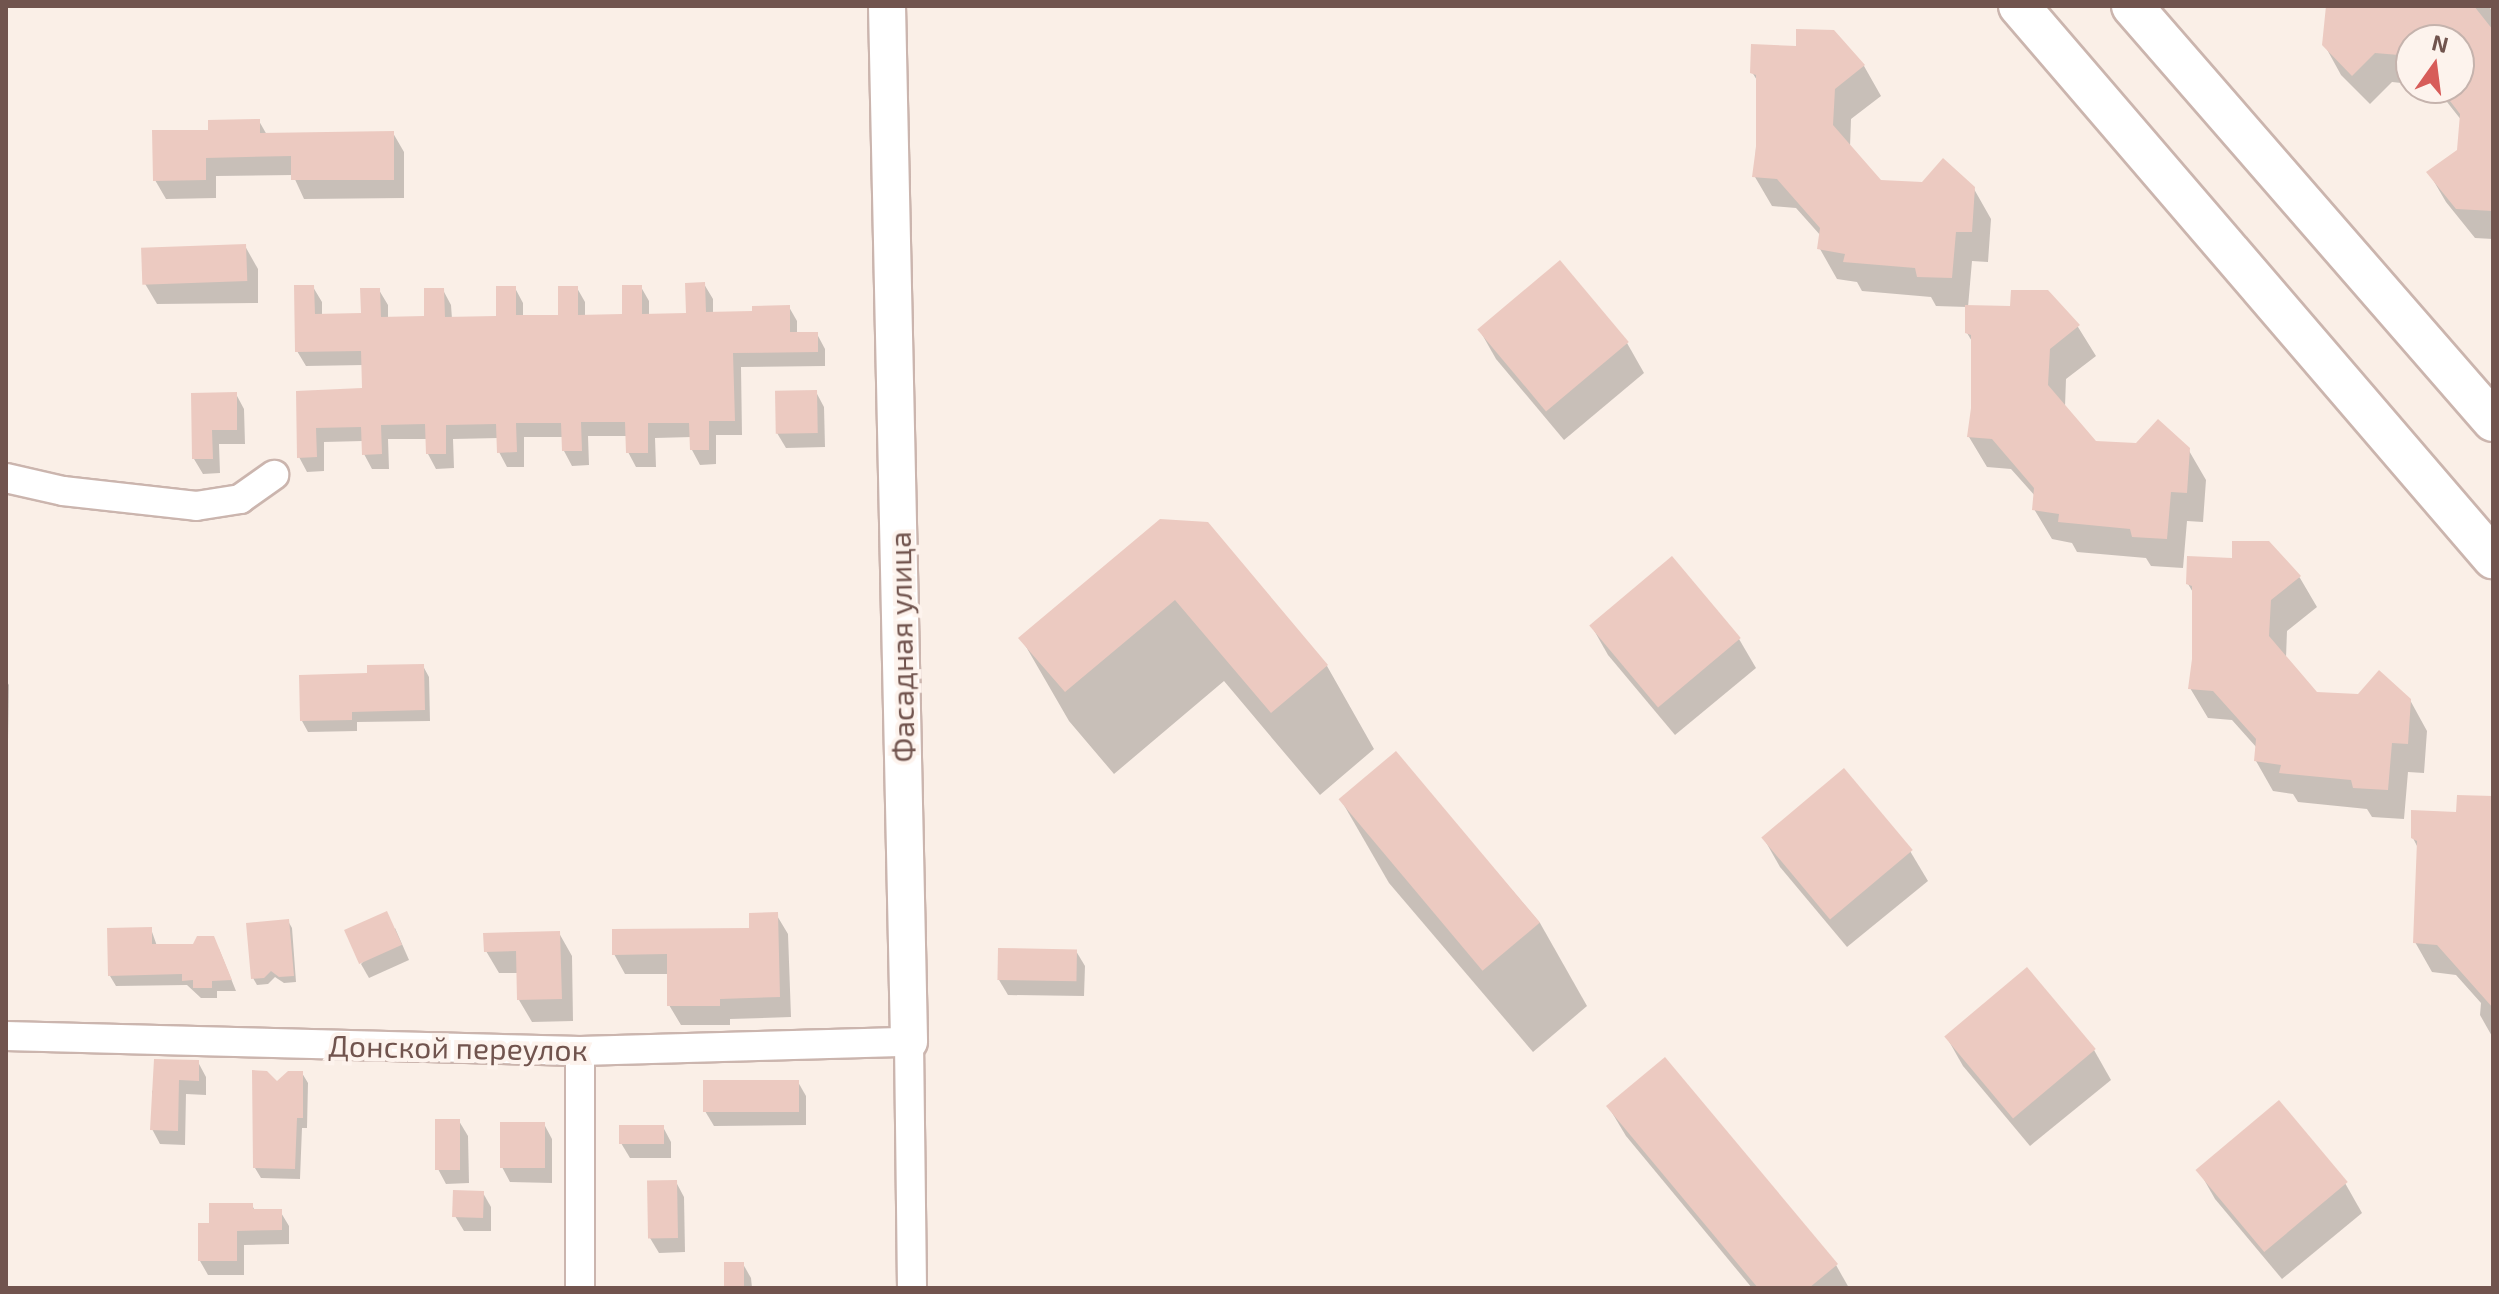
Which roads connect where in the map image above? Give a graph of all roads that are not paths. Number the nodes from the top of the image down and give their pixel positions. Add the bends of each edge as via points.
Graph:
1 (887, 6) edge
2 (2019, 6) edge
3 (2132, 6) edge
4 (2493, 421) edge
5 (274, 475) dead end
6 (6, 478) edge
7 (2493, 558) edge
8 (6, 1036) edge
9 (909, 1042) junction
10 (580, 1051) junction
11 (580, 1288) edge
12 (912, 1288) edge

1 - 9 street, Фасадная улица
2 - 7 main road
3 - 4 main road
5 - 6 street via 240,499 196,506 63,491
8 - 10 street, Донской переулок
9 - 10 street, Донской переулок
9 - 12 street, Фасадная улица
10 - 11 street

